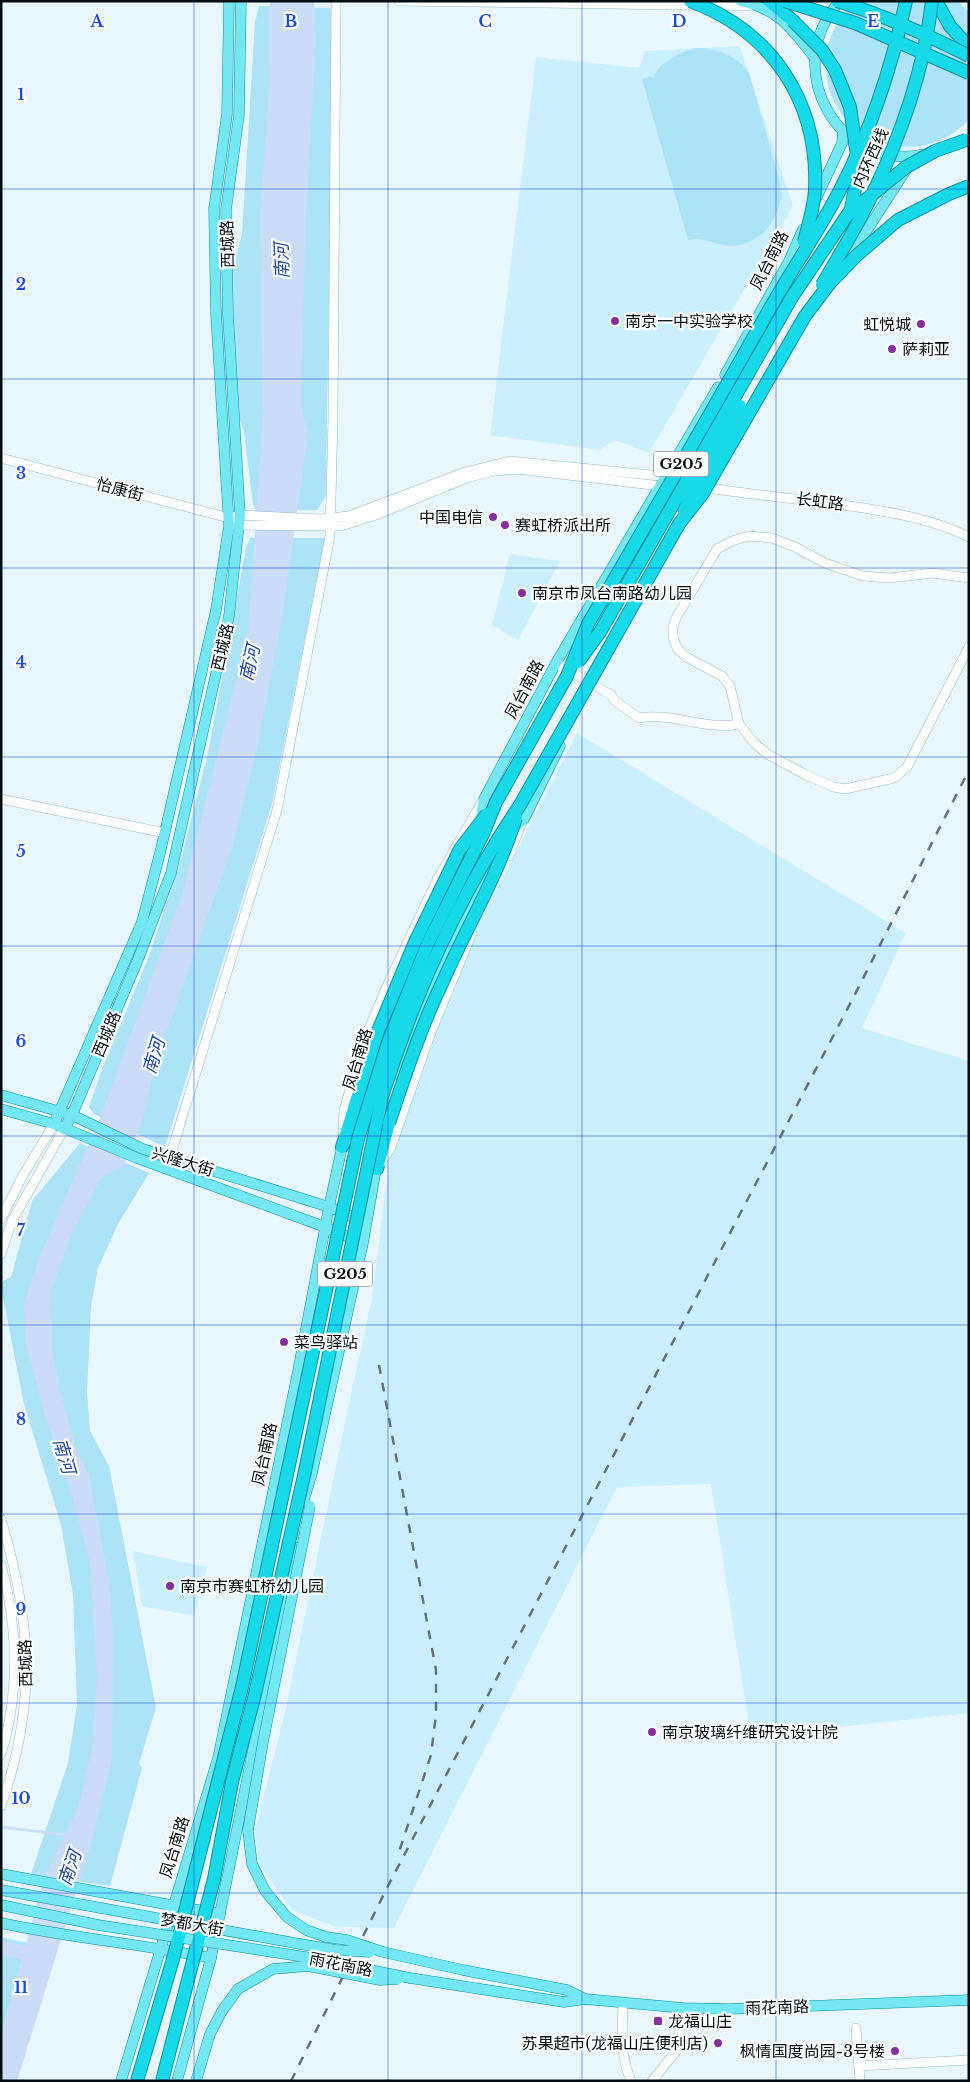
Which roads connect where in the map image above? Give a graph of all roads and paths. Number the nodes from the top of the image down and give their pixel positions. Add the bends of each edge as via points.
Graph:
1 (229, 1) edge
2 (242, 1) edge
3 (336, 1) edge
4 (399, 1) edge
5 (690, 1) edge
6 (741, 1) edge
7 (786, 1) edge
8 (838, 1) edge
9 (906, 1) edge
10 (934, 1) edge
11 (764, 3) edge
12 (969, 47) edge
13 (969, 56) edge
14 (814, 57) junction
15 (969, 73) edge
16 (842, 131) junction
17 (969, 132) edge
18 (969, 139) edge
19 (914, 157) junction
20 (969, 186) edge
21 (800, 255) junction
22 (805, 316) junction
23 (1, 458) edge
24 (668, 476) junction
25 (661, 486) junction
26 (704, 488) junction
27 (239, 520) junction
28 (330, 522) junction
29 (679, 524) junction
30 (969, 537) edge
31 (969, 578) edge
32 (969, 647) edge
33 (556, 663) junction
34 (567, 676) junction
35 (593, 684) junction
36 (739, 724) junction
37 (1, 799) edge
38 (490, 801) junction
39 (520, 805) junction
40 (524, 819) junction
41 (165, 833) junction
42 (1, 1095) edge
43 (1, 1109) edge
44 (59, 1112) junction
45 (72, 1115) junction
46 (54, 1124) junction
47 (64, 1129) junction
48 (342, 1147) junction
49 (170, 1157) junction
50 (377, 1169) junction
51 (22, 1177) junction
52 (32, 1183) junction
53 (329, 1207) junction
54 (1, 1219) edge
55 (366, 1222) junction
56 (325, 1227) junction
57 (363, 1243) junction
58 (1, 1254) edge
59 (312, 1473) junction
60 (1, 1519) edge
61 (1, 1565) edge
62 (1, 1754) edge
63 (1, 1806) edge
64 (1, 1874) edge
65 (1, 1890) edge
66 (1, 1905) edge
67 (172, 1906) junction
68 (220, 1914) junction
69 (1, 1923) edge
70 (160, 1947) junction
71 (383, 1952) junction
72 (211, 1958) junction
73 (410, 1978) junction
74 (585, 1999) junction
75 (969, 2000) edge
76 (623, 2003) junction
77 (683, 2008) junction
78 (856, 2028) dead end
79 (969, 2060) edge
80 (859, 2066) junction
81 (121, 2081) edge
82 (137, 2081) edge
83 (162, 2081) edge
84 (177, 2081) edge
85 (196, 2081) edge
86 (630, 2081) edge
87 (652, 2081) edge
88 (860, 2081) edge

1 - 27 main road, 西城路 via 227,114 214,210 216,314
2 - 27 main road, 西城路 via 239,115 226,210
3 - 28 street
4 - 11 street
5 - 21 highway, bridge via 714,10 763,47 799,97 809,126 815,190
6 - 11 main road
7 - 15 highway, bridge via 855,22
8 - 13 highway, bridge via 914,29
8 - 14 main road via 824,23
9 - 21 highway, 内环西线 / G205, bridge via 891,64 860,150 840,191
10 - 12 highway
10 - 22 highway, 内环西线, bridge via 917,80 901,128 869,202
11 - 14 main road via 786,22
11 - 29 highway, bridge via 794,21 822,50 843,86 857,147 857,187 846,225 811,279 692,491
14 - 16 main road via 820,97
16 - 19 main road via 864,146 888,155
16 - 24 main road, 凤台南路 via 842,143 789,261
17 - 19 main road via 940,151
18 - 34 highway, bridge via 935,151 906,167 848,214 792,297 600,632
19 - 26 main road via 796,338
20 - 22 highway, bridge via 898,220 856,256
21 - 34 highway, 凤台南路 / G205, bridge via 588,624
22 - 29 highway, bridge via 703,493
23 - 27 street, 怡康街
24 - 25 main road, 凤台南路
24 - 26 street, 长虹路
24 - 28 street, 长虹路 via 510,461 466,472
25 - 28 street via 518,469 495,471 469,477 341,526
25 - 33 main road, 凤台南路
26 - 30 street, 长虹路 via 844,504 914,517
26 - 35 main road
27 - 28 street, 怡康街
27 - 41 main road, 西城路
27 - 45 main road, 西城路 via 229,616 171,873
28 - 49 street via 278,810
29 - 39 highway, G205, bridge
31 - 36 street via 932,573 890,578 863,576 825,564 772,538 749,536 717,550 676,618 673,637 677,648 686,657 716,672 730,686
32 - 36 street via 908,767 894,778 845,789 834,787 769,755
33 - 35 street
33 - 38 main road, 凤台南路
34 - 38 highway, 凤台南路 / G205, bridge
35 - 36 street via 639,718 719,726
35 - 40 main road
37 - 41 street
38 - 48 main road, 凤台南路 via 480,828 401,982 353,1128
38 - 48 highway, bridge via 460,849 415,942 378,1031
38 - 48 street via 436,880 367,1033 344,1110
38 - 82 highway, 凤台南路 / G205, bridge via 484,834 428,943 407,994 358,1139 242,1686 173,1959
39 - 50 highway, bridge via 495,872 424,1026 389,1123
39 - 83 highway, G205, bridge via 496,841 442,944 398,1047 382,1098 303,1481 232,1782 214,1879
40 - 50 street via 431,1032 391,1147
40 - 50 main road via 502,840 447,949 423,1005 376,1149
41 - 44 main road, 西城路 via 142,922
42 - 44 main road, 兴隆大街
43 - 46 main road, 兴隆大街
44 - 45 main road, 兴隆大街
44 - 46 main road, 西城路
45 - 47 main road, 西城路
45 - 49 main road, 兴隆大街 via 143,1149
46 - 47 main road, 兴隆大街
46 - 51 street, 西城路
47 - 52 street, 西城路
47 - 56 main road, 兴隆大街
48 - 53 main road, 凤台南路
49 - 53 main road, 兴隆大街
50 - 55 main road
51 - 52 street via 30,1175
51 - 54 street, 西城路
52 - 58 street, 西城路 via 12,1221
53 - 55 main road, 兴隆大街
53 - 56 main road, 凤台南路
55 - 57 main road
56 - 57 main road, 兴隆大街
56 - 67 main road, 凤台南路 via 218,1758
57 - 59 main road
59 - 68 main road via 302,1506
59 - 71 main road, bridge via 310,1506 248,1830 252,1864 265,1891 287,1917 306,1930
60 - 63 street, 西城路 via 17,1579 26,1650 26,1697 13,1772
61 - 62 street, 西城路 via 12,1620 14,1652 14,1695
64 - 67 main road
65 - 71 main road, 梦都大街, bridge via 336,1950
66 - 73 main road, 雨花南路, bridge via 98,1925 305,1957
67 - 68 main road
67 - 70 main road, 凤台南路
68 - 72 main road
69 - 70 main road
70 - 72 main road
70 - 81 main road, 凤台南路
71 - 74 main road, 雨花南路 via 567,1990
72 - 84 main road
73 - 74 main road, 雨花南路 via 564,2002
73 - 85 main road, bridge via 380,1980 308,1966 273,1969 238,1990 222,2011 210,2034
74 - 76 main road, 雨花南路
75 - 77 main road, 雨花南路
76 - 77 main road, 雨花南路
76 - 86 street via 622,2047
77 - 87 street via 677,2050
78 - 80 street
79 - 80 street
80 - 88 street

